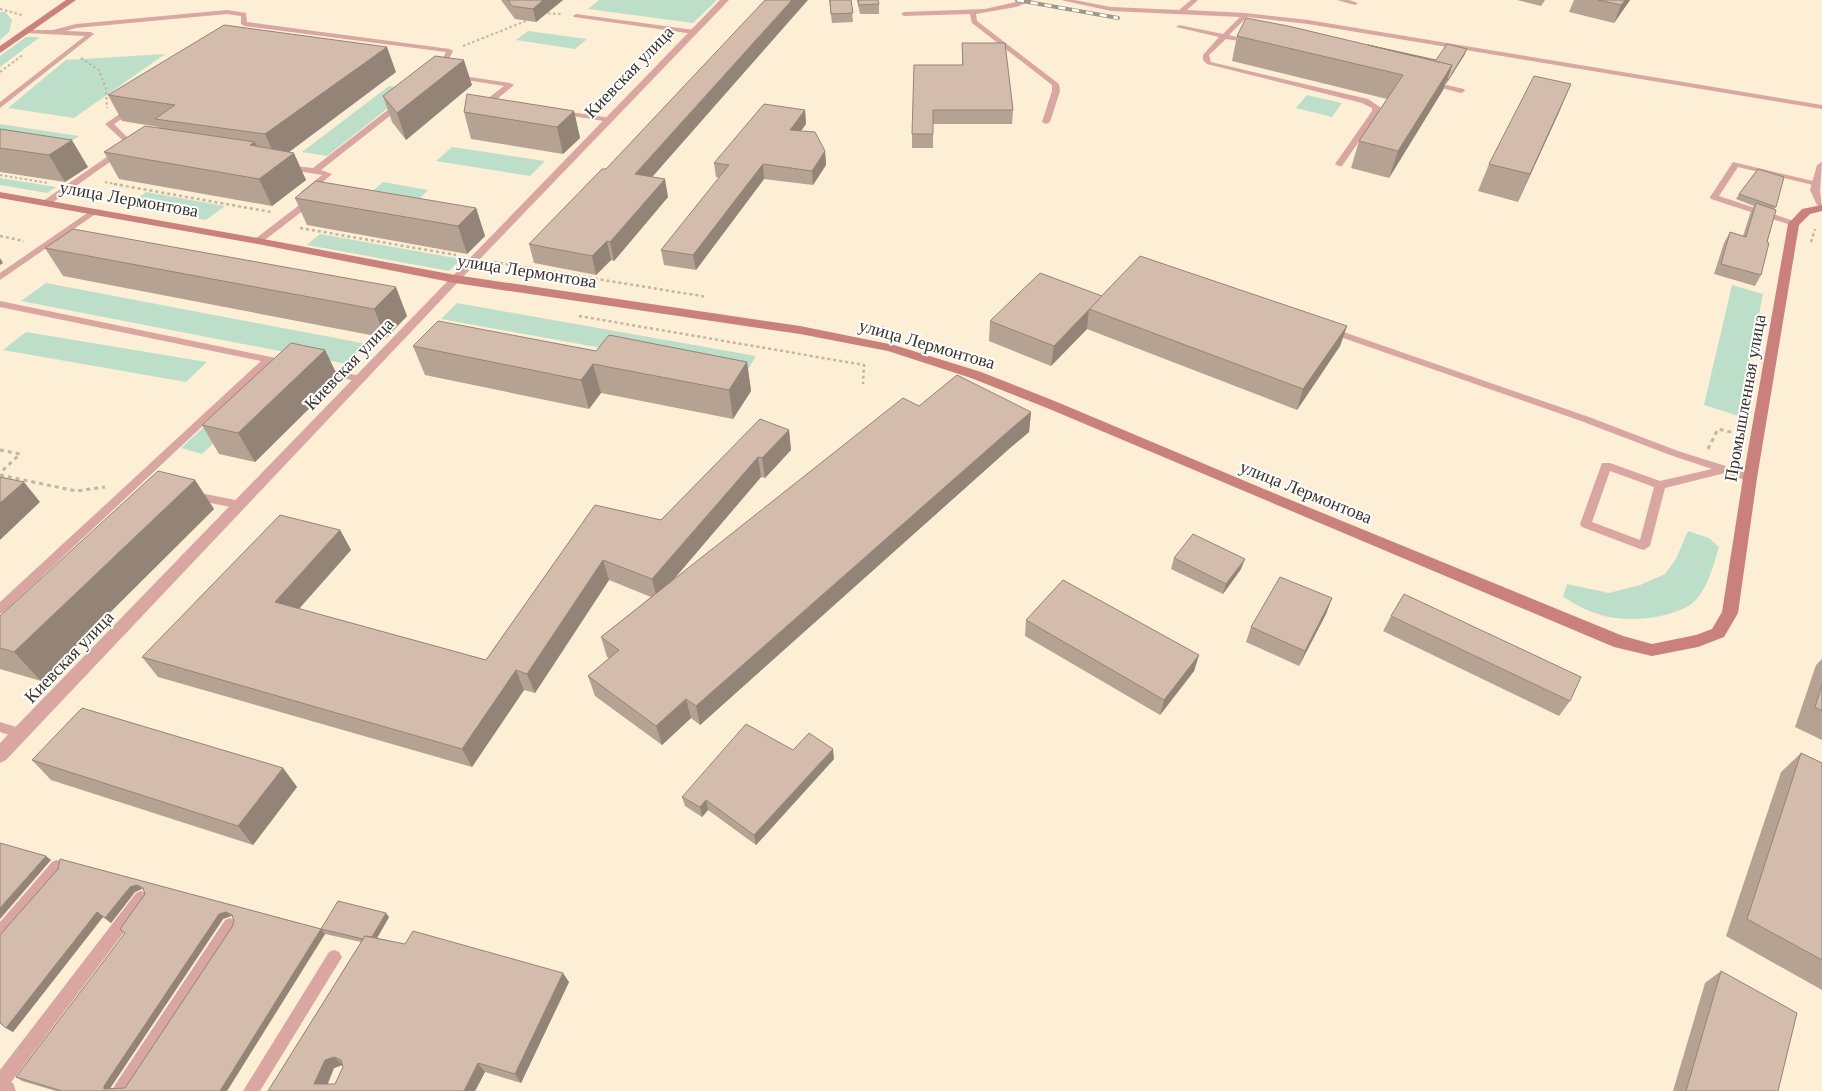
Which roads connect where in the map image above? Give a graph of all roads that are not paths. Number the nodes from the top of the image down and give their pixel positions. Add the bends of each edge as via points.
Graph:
1 (72, 0) edge
2 (724, 0) edge
3 (1031, 0) edge
4 (1064, 0) edge
5 (1195, 0) edge
6 (1340, 0) edge
7 (1355, 3) dead end
8 (973, 12) junction
9 (1181, 12) junction
10 (904, 14) dead end
11 (1245, 15) junction
12 (576, 16) road end
13 (1267, 16) junction
14 (1262, 25) edge
15 (1179, 27) dead end
16 (27, 31) junction
17 (54, 32) junction
18 (694, 32) junction
19 (1224, 36) junction
20 (1258, 43) edge
21 (0, 50) edge
22 (1423, 81) edge
23 (1461, 91) dead end
24 (407, 99) edge
25 (142, 104) edge
26 (508, 104) edge
27 (0, 106) edge
28 (1822, 107) edge
29 (555, 111) edge
30 (610, 120) junction
31 (1046, 122) dead end
32 (130, 145) junction
33 (140, 146) edge
34 (91, 164) dead end
35 (1340, 164) dead end
36 (100, 165) junction
37 (1822, 165) edge
38 (276, 166) edge
39 (315, 171) junction
40 (1817, 184) junction
41 (0, 195) edge
42 (46, 203) junction
43 (1822, 206) edge
44 (96, 212) junction
45 (1794, 224) junction
46 (258, 241) junction
47 (0, 277) edge
48 (455, 280) junction
49 (0, 304) edge
50 (1321, 327) edge
51 (268, 360) junction
52 (296, 366) edge
53 (314, 369) edge
54 (361, 379) junction
55 (1724, 470) junction
56 (1750, 478) junction
57 (1660, 485) junction
58 (183, 493) edge
59 (240, 505) junction
60 (0, 608) edge
61 (1730, 612) joint
62 (0, 727) edge
63 (21, 734) junction
64 (0, 755) edge
65 (56, 867) edge
66 (141, 898) edge
67 (230, 925) dead end
68 (0, 933) edge
69 (334, 957) dead end
70 (0, 1083) edge
71 (0, 1089) edge
72 (5, 1091) edge
73 (119, 1091) edge
74 (251, 1091) edge

1 - 16 street
2 - 18 street, Киевская улица
3 - 8 lane via 1010,8
4 - 9 lane via 1111,9
5 - 9 lane
6 - 7 lane
8 - 10 lane
8 - 31 lane via 974,22 1055,84 1056,91
9 - 11 lane
11 - 13 lane
11 - 19 lane
12 - 18 lane
13 - 14 lane
13 - 28 lane
15 - 19 lane
16 - 17 lane
16 - 21 street
17 - 26 lane via 76,26 227,12 244,14 244,24 450,51 438,74 510,85 490,101
17 - 27 lane via 90,34
18 - 30 street, Киевская улица
19 - 20 lane
19 - 35 lane via 1206,55 1209,63 1376,106 1376,111
22 - 23 lane
24 - 39 lane
25 - 32 lane via 109,124
29 - 30 lane
30 - 48 street, Киевская улица
32 - 33 lane
32 - 36 lane
34 - 36 lane
36 - 42 lane
37 - 40 street
38 - 39 lane
39 - 46 lane via 328,174 304,194 302,207
40 - 43 street via 1815,190
40 - 45 lane via 1736,164 1714,197
41 - 42 street, улица Лермонтова
42 - 44 street, улица Лермонтова
43 - 45 street via 1806,211
44 - 46 street, улица Лермонтова
44 - 47 lane
45 - 56 street, Промышленная улица
46 - 48 street, улица Лермонтова
48 - 54 street, Киевская улица
48 - 61 street, улица Лермонтова via 800,330 890,348 1052,405 1620,642 1652,650 1698,641 1718,633
49 - 51 lane
50 - 55 lane
51 - 52 lane
51 - 60 lane via 140,484
53 - 54 lane
54 - 59 street, Киевская улица
55 - 56 lane
55 - 57 lane
56 - 61 street, Промышленная улица
57 - 57 lane via 1606,466 1586,524 1644,546
58 - 59 lane
59 - 63 street, Киевская улица
62 - 63 lane
63 - 64 street, Киевская улица
65 - 68 lane
66 - 70 lane
67 - 73 lane
69 - 74 lane
71 - 72 street

